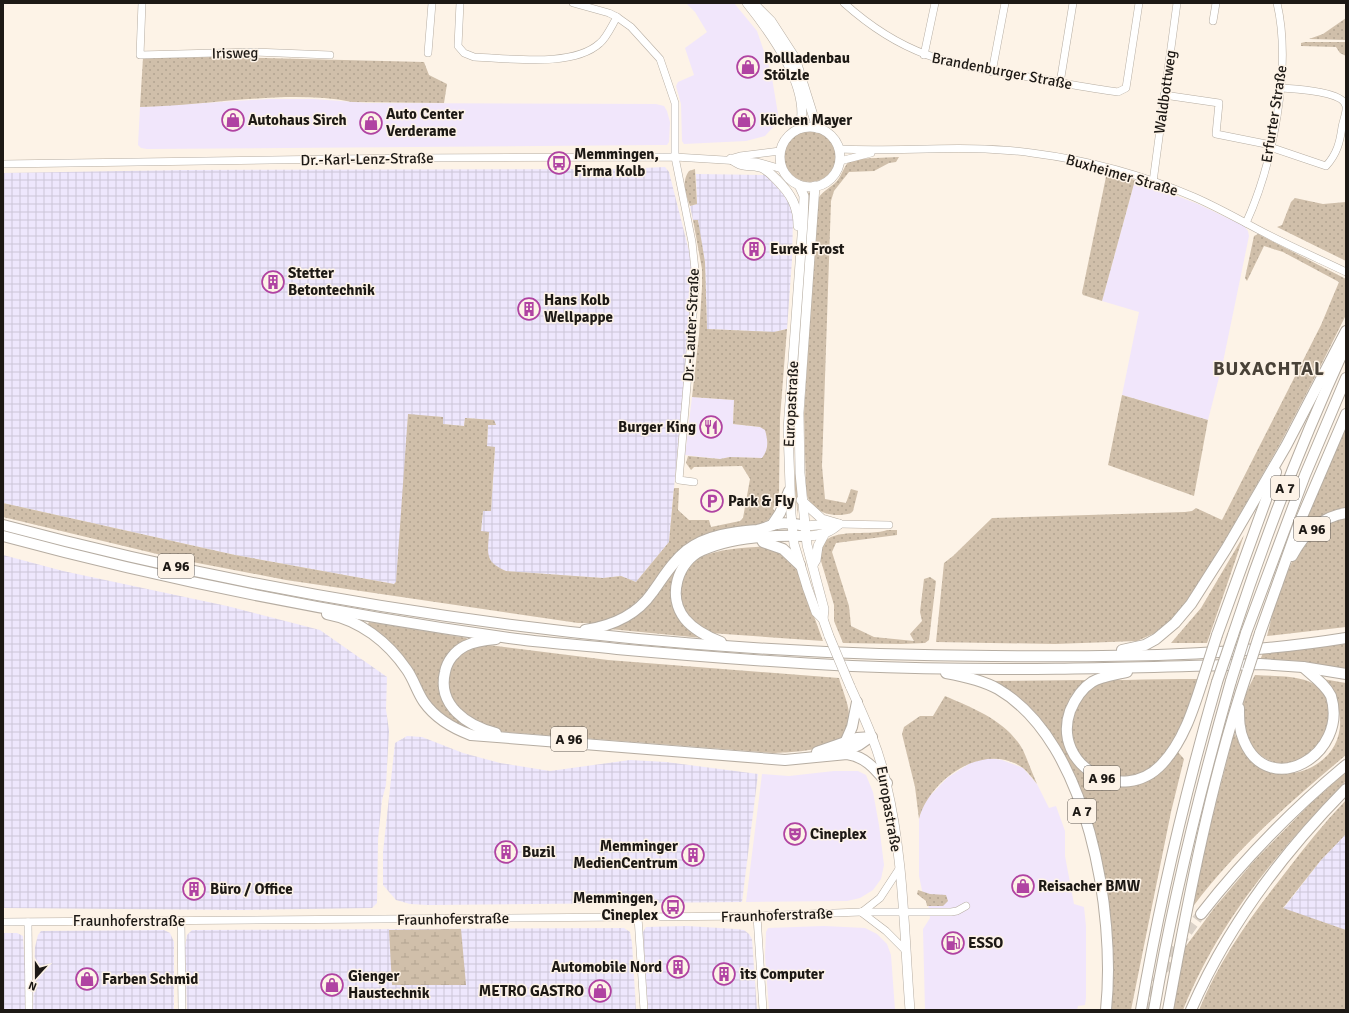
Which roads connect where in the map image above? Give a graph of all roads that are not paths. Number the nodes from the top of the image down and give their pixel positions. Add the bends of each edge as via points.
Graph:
1 (142, 3) edge
2 (432, 3) edge
3 (460, 3) edge
4 (574, 3) edge
5 (747, 3) edge
6 (753, 3) edge
7 (844, 3) edge
8 (935, 3) edge
9 (1005, 3) edge
10 (1073, 3) edge
11 (1138, 3) edge
12 (1177, 3) edge
13 (1216, 3) edge
14 (1276, 3) edge
15 (617, 17) junction
16 (1213, 21) dead end
17 (428, 53) dead end
18 (330, 55) dead end
19 (924, 55) junction
20 (992, 72) junction
21 (1060, 83) junction
22 (1281, 88) junction
23 (1164, 95) junction
24 (800, 128) junction
25 (817, 128) junction
26 (1270, 146) junction
27 (839, 149) junction
28 (780, 151) junction
29 (880, 151) junction
30 (675, 157) junction
31 (731, 159) junction
32 (840, 161) junction
33 (3, 164) edge
34 (782, 169) junction
35 (1153, 182) junction
36 (799, 185) junction
37 (816, 186) junction
38 (1246, 223) junction
39 (801, 247) junction
40 (1346, 272) edge
41 (1346, 331) edge
42 (1346, 345) edge
43 (1346, 378) edge
44 (1346, 414) edge
45 (1286, 446) junction
46 (694, 482) dead end
47 (789, 491) junction
48 (801, 500) junction
49 (1346, 513) edge
50 (792, 524) junction
51 (839, 524) junction
52 (3, 525) edge
53 (772, 525) junction
54 (889, 525) dead end
55 (805, 531) junction
56 (825, 534) junction
57 (793, 535) junction
58 (3, 536) edge
59 (761, 538) junction
60 (800, 565) junction
61 (812, 567) junction
62 (1276, 587) junction
63 (278, 599) junction
64 (823, 619) junction
65 (573, 633) junction
66 (510, 638) junction
67 (1346, 638) edge
68 (732, 647) junction
69 (1079, 656) junction
70 (1303, 667) junction
71 (1147, 668) junction
72 (950, 671) junction
73 (1346, 674) edge
74 (1238, 699) junction
75 (857, 702) junction
76 (872, 737) junction
77 (845, 742) junction
78 (839, 753) junction
79 (1346, 765) edge
80 (887, 783) junction
81 (1346, 790) edge
82 (900, 869) junction
83 (966, 906) dead end
84 (861, 912) junction
85 (903, 912) junction
86 (1200, 914) tunnel mouth
87 (757, 916) junction
88 (638, 917) junction
89 (181, 920) junction
90 (3, 922) edge
91 (28, 922) junction
92 (906, 951) junction
93 (29, 1010) edge
94 (182, 1010) edge
95 (644, 1010) edge
96 (763, 1010) edge
97 (910, 1010) edge
98 (1106, 1010) edge
99 (1141, 1010) edge
100 (1154, 1010) edge
101 (1168, 1010) edge
102 (1191, 1010) edge

1 - 18 street, Irisweg via 140,55 254,52
2 - 17 street
3 - 15 street via 458,46 464,53 474,57 556,60 582,55 601,43
4 - 15 street
5 - 24 main road via 778,45 789,67 802,112
6 - 25 main road via 772,21 795,58
7 - 19 street, Brandenburger Straße via 887,37
8 - 19 street
9 - 20 street
10 - 21 street
11 - 21 street, Brandenburger Straße via 1126,88 1118,92
12 - 23 street, Waldbottweg
13 - 16 street
14 - 22 street, Erfurter Straße via 1281,21 1283,47
15 - 30 street via 660,59 675,103
19 - 20 street, Brandenburger Straße
20 - 21 street, Brandenburger Straße
22 - 26 street, Erfurter Straße
22 - 26 street via 1333,95 1343,100 1346,106 1339,144 1334,158 1326,166
23 - 26 street via 1219,103 1216,134
23 - 35 street, Waldbottweg
24 - 25 main road
24 - 28 main road via 785,139
25 - 27 main road via 829,133
26 - 38 street, Erfurter Straße
27 - 29 street, Buxheimer Straße
27 - 32 main road
28 - 31 street, Dr.-Karl-Lenz-Straße
28 - 34 main road
29 - 32 street, Buxheimer Straße
29 - 35 street, Buxheimer Straße via 974,148 1031,153 1102,166
30 - 31 street, Dr.-Karl-Lenz-Straße
30 - 33 street, Dr.-Karl-Lenz-Straße
30 - 46 street, Dr.-Lauter-Straße via 692,242 696,279 679,480
31 - 34 street, Dr.-Karl-Lenz-Straße
31 - 39 main road via 742,166 765,170 787,190 795,205
32 - 37 main road via 832,177
34 - 36 main road
35 - 38 street, Buxheimer Straße via 1195,197
36 - 37 main road
36 - 39 main road, Europastraße via 804,196
37 - 48 main road, Europastraße via 799,413
38 - 40 street, Buxheimer Straße
39 - 47 main road, Europastraße via 788,429
41 - 45 highway
42 - 99 highway, A 7, bridge via 1259,555 1217,682 1188,781
43 - 100 highway, A 7, bridge via 1305,475 1231,681 1203,778 1181,871
44 - 62 highway, A 7 via 1298,526
45 - 69 highway via 1226,549 1175,623 1145,645
45 - 71 highway, A 96, bridge via 1185,729 1162,764 1150,773 1135,780 1104,779 1081,764 1069,743 1067,726 1073,704 1083,689 1093,682
47 - 50 main road, Europastraße
47 - 53 highway
48 - 51 main road via 822,519
48 - 55 main road, Europastraße
49 - 62 highway, A 96 via 1331,517 1303,538
50 - 53 highway, A 96
50 - 55 highway
50 - 57 main road, Europastraße
51 - 54 street
51 - 55 main road
51 - 56 main road via 833,531
52 - 65 highway, A 96 via 241,581 433,614
53 - 65 highway, A 96 via 729,533 699,543 676,561 645,602 632,613 611,624
55 - 56 main road
55 - 57 highway
55 - 61 main road, Europastraße
56 - 61 main road via 818,546
57 - 59 highway
57 - 60 main road, Europastraße
58 - 63 highway, A 96 via 164,576
59 - 60 highway via 763,542 783,549
59 - 68 highway via 725,543 703,550 688,560 677,581 677,599 685,619 704,634
60 - 64 main road, Europastraße via 816,612
61 - 64 main road, Europastraße via 824,608
62 - 74 highway, bridge
63 - 66 highway, A 96
63 - 78 highway via 293,608 336,616 358,624 370,632 397,657 408,671 424,702 435,714 455,729 471,735 785,760
64 - 75 main road, Europastraße, bridge
65 - 68 highway, A 96
66 - 72 highway, A 96 via 732,659
66 - 77 highway, A 96 via 464,646 454,654 447,665 443,681 447,700 458,715 490,732 777,755 812,753
67 - 69 highway, A 96 via 1281,647 1192,654
68 - 69 highway, A 96 via 916,656
70 - 71 highway, A 96 via 1260,664
70 - 73 highway, A 96
70 - 74 highway via 1328,691 1336,714 1330,744 1309,764 1282,768 1265,763 1255,756 1247,747 1242,735
71 - 72 highway, A 96
72 - 98 highway, A 7 via 997,688 1022,707 1042,728 1064,767 1091,836 1100,878 1107,932
74 - 101 highway via 1190,888
75 - 76 main road, Europastraße
75 - 77 highway via 852,727
76 - 77 highway, A 96
76 - 78 highway
76 - 80 main road, Europastraße
78 - 80 highway via 856,755 865,760
79 - 86 highway via 1264,841 1228,879
80 - 82 main road, Europastraße
81 - 102 highway via 1299,840 1250,902 1226,938
82 - 84 street via 880,898
82 - 85 main road, Europastraße
83 - 85 street, Fraunhoferstraße via 951,912
84 - 85 street, Fraunhoferstraße
84 - 87 street, Fraunhoferstraße
84 - 92 street via 886,931
85 - 92 main road, Europastraße
87 - 88 street, Fraunhoferstraße
87 - 96 street
88 - 89 street, Fraunhoferstraße
88 - 95 street
89 - 91 street, Fraunhoferstraße
89 - 94 street
90 - 91 street, Fraunhoferstraße
91 - 93 street
92 - 97 main road, Europastraße

